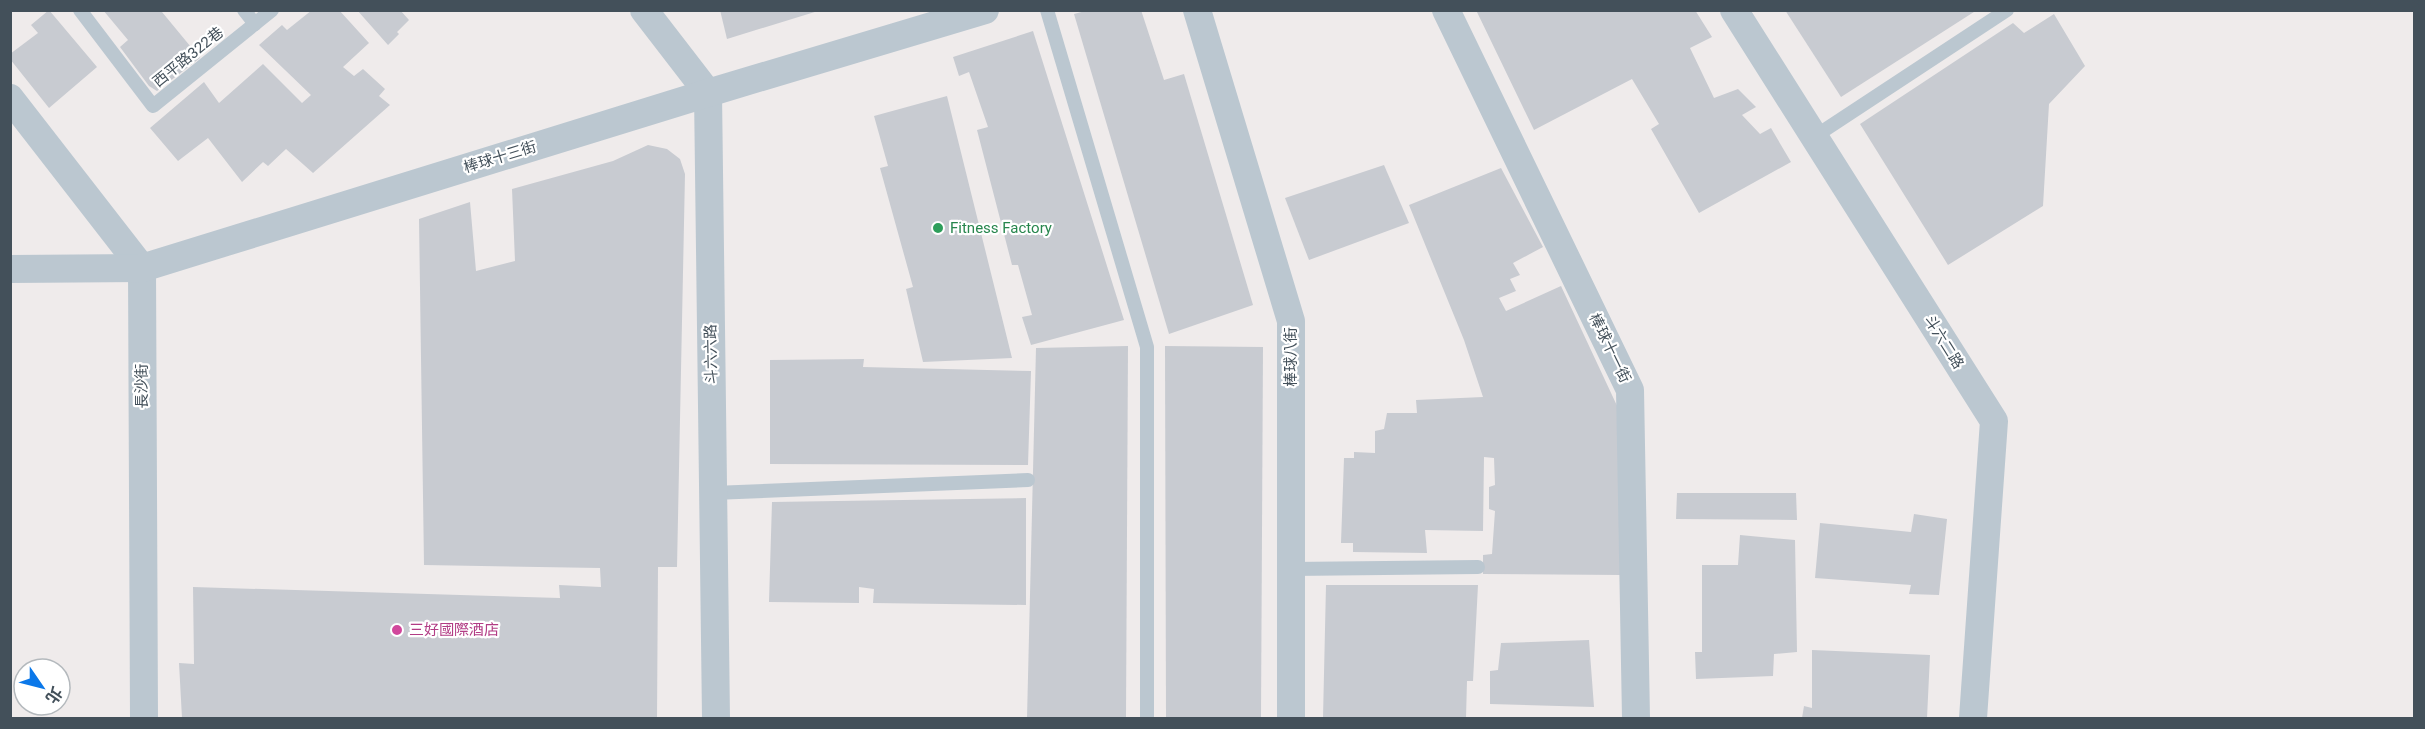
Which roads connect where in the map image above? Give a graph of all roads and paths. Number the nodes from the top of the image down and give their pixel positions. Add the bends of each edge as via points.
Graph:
1 (80, 10) edge
2 (244, 10) edge
3 (272, 10) edge
4 (644, 10) edge
5 (985, 10) edge
6 (1047, 10) edge
7 (1197, 10) edge
8 (1446, 10) edge
9 (1734, 10) edge
10 (2007, 10) edge
11 (255, 24) junction
12 (708, 93) junction
13 (10, 98) edge
14 (1814, 137) junction
15 (142, 268) junction
16 (10, 269) edge
17 (1028, 480) dead end
18 (713, 493) junction
19 (1478, 567) dead end
20 (1291, 569) junction
21 (144, 718) edge
22 (716, 718) edge
23 (1148, 718) edge
24 (1291, 718) edge
25 (1636, 718) edge
26 (1973, 718) edge

1 - 11 lane, 西平路322巷 via 153,106
2 - 11 lane
3 - 11 lane, 西平路322巷
4 - 12 street
5 - 12 street, 棒球十三街
6 - 23 lane via 1148,347
7 - 20 street, 棒球八街 via 1291,321
8 - 25 street, 棒球十一街 via 1630,390
9 - 14 street, 斗六二路
10 - 14 lane
12 - 15 street, 棒球十三街
12 - 18 street, 斗六六路
13 - 15 street
14 - 26 street, 斗六二路 via 1994,421
15 - 16 street, 棒球十三街
15 - 21 street, 長沙街
17 - 18 lane
18 - 22 street, 斗六六路
19 - 20 lane
20 - 24 street, 棒球八街

